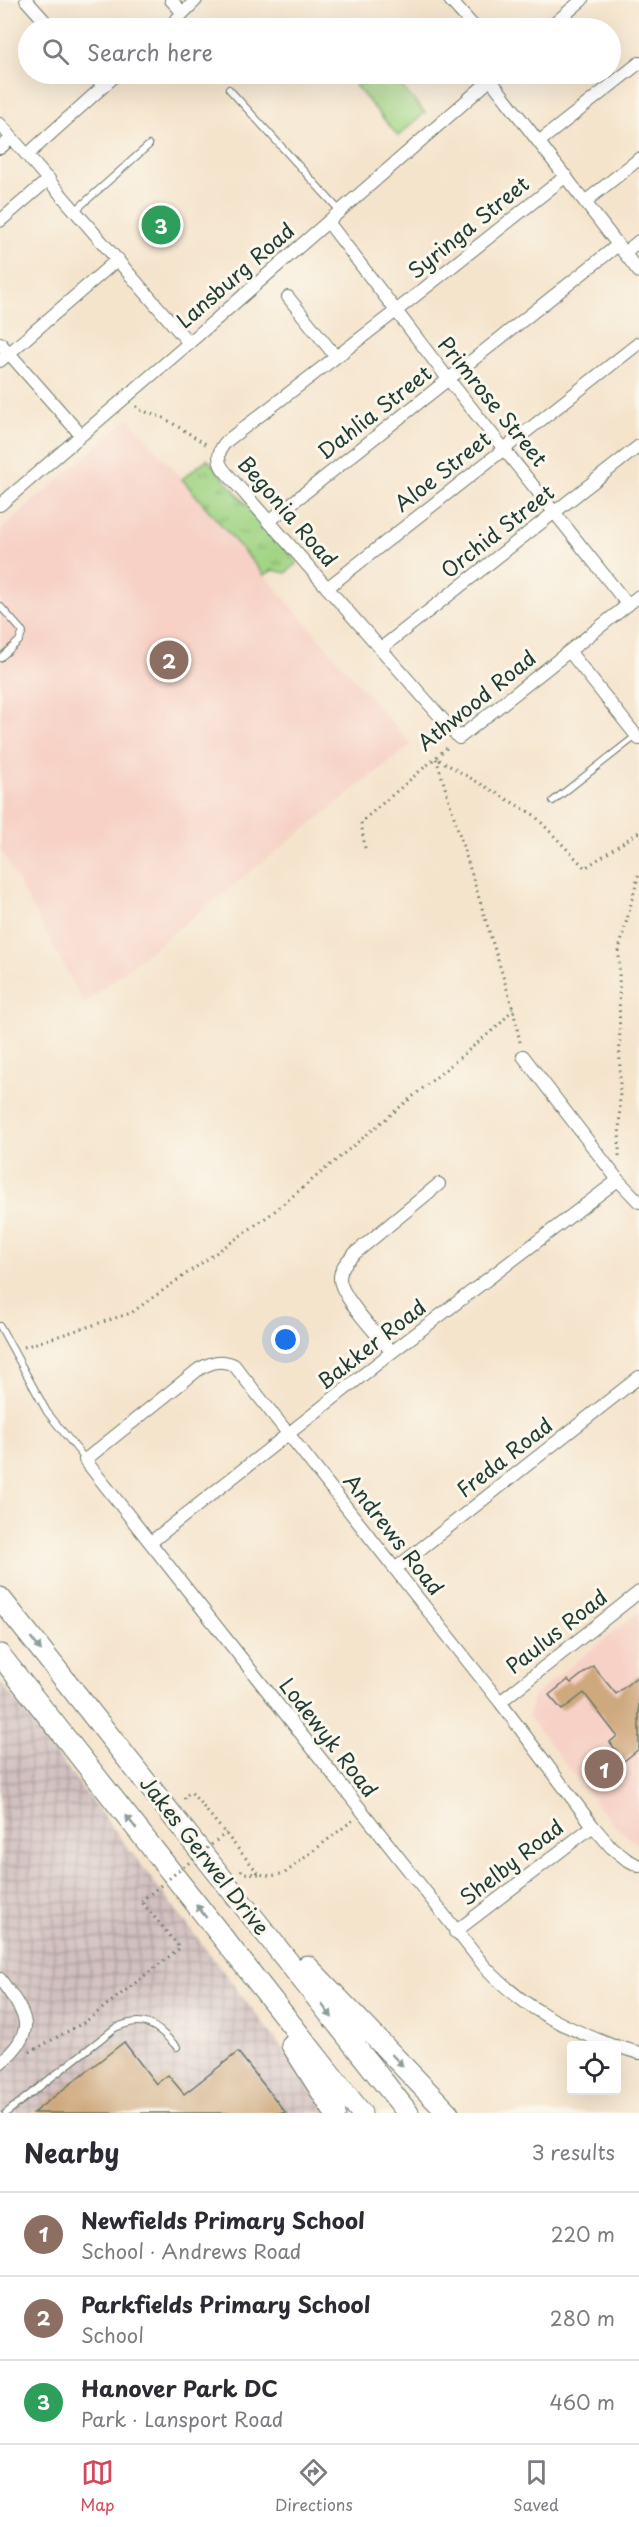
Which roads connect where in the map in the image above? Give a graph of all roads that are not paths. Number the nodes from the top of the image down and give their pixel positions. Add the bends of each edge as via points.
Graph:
1 (26, 0) edge
2 (171, 0) edge
3 (196, 0) edge
4 (450, 0) edge
5 (582, 0) edge
6 (183, 13) junction
7 (42, 18) edge
8 (178, 18) edge
9 (466, 18) edge
10 (561, 18) edge
11 (639, 63) edge
12 (621, 77) edge
13 (484, 84) edge
14 (499, 84) edge
15 (612, 84) edge
16 (103, 85) edge
17 (229, 89) dead end
18 (0, 124) edge
19 (12, 138) junction
20 (540, 141) junction
21 (149, 145) dead end
22 (0, 148) edge
23 (27, 155) junction
24 (639, 159) edge
25 (566, 176) junction
26 (49, 179) junction
27 (586, 201) junction
28 (76, 210) junction
29 (340, 212) junction
30 (0, 221) edge
31 (328, 222) junction
32 (639, 241) edge
33 (621, 249) junction
34 (118, 259) junction
35 (639, 272) edge
36 (288, 297) dead end
37 (396, 311) junction
38 (0, 343) edge
39 (189, 343) junction
40 (639, 343) edge
41 (4, 357) edge
42 (336, 357) junction
43 (449, 380) junction
44 (81, 435) junction
45 (639, 446) edge
46 (505, 448) junction
47 (0, 505) edge
48 (556, 512) junction
49 (268, 522) junction
50 (327, 588) junction
51 (639, 596) edge
52 (628, 605) junction
53 (0, 606) edge
54 (380, 649) junction
55 (569, 651) junction
56 (0, 658) edge
57 (638, 737) edge
58 (459, 738) joint
59 (553, 801) dead end
60 (523, 1056) road end
61 (618, 1180) junction
62 (439, 1184) dead end
63 (639, 1202) edge
64 (0, 1326) edge
65 (392, 1352) junction
66 (639, 1377) edge
67 (290, 1434) junction
68 (85, 1460) junction
69 (151, 1542) junction
70 (395, 1569) junction
71 (639, 1592) edge
72 (0, 1598) edge
73 (0, 1655) edge
74 (500, 1702) junction
75 (593, 1826) junction
76 (212, 1866) junction
77 (639, 1866) edge
78 (455, 1932) junction
79 (235, 1954) junction
80 (0, 1979) edge
81 (602, 2041) edge
82 (177, 2047) dead end
83 (621, 2048) edge
84 (639, 2052) edge
85 (0, 2063) edge
86 (6, 2113) edge
87 (335, 2113) edge
88 (361, 2113) edge
89 (408, 2113) edge
90 (448, 2113) edge

1 - 7 street
2 - 6 street
3 - 6 street
4 - 9 street
5 - 10 street
6 - 8 street
11 - 12 street
13 - 29 street, Lansburg Road
14 - 20 street
15 - 20 street
16 - 23 street
17 - 29 lane
18 - 19 street
19 - 22 street
19 - 23 street
20 - 25 street
21 - 28 lane
23 - 26 street
24 - 27 street
25 - 27 street
25 - 37 street, Syringa Street
26 - 28 street
26 - 30 street
27 - 33 street
28 - 34 street
29 - 31 street, Lansburg Road
31 - 37 street, Primrose Street
31 - 39 street, Lansburg Road
32 - 33 street, Dahlia Street
33 - 35 street
33 - 43 street, Dahlia Street
34 - 39 street
34 - 41 street
36 - 42 street
37 - 42 street, Begonia Road
37 - 43 street, Primrose Street
38 - 41 street
39 - 44 street, Lansburg Road
40 - 46 street, Aloe Street
41 - 44 street
42 - 49 street, Begonia Road via 228,440 219,454 220,465
43 - 46 street, Primrose Street
43 - 49 street, Dahlia Street
44 - 47 street, Lansburg Road
45 - 48 street, Orchid Street
46 - 48 street, Primrose Street
46 - 50 street, Aloe Street
48 - 52 street, Primrose Street
48 - 54 street, Orchid Street
49 - 50 street, Begonia Road
50 - 54 street, Begonia Road
51 - 52 street, Athwood Road
52 - 55 street, Athwood Road
53 - 56 lane via 23,632
54 - 58 street, Begonia Road
55 - 57 street
55 - 58 street, Athwood Road
57 - 59 lane
60 - 61 street
61 - 63 street
61 - 65 street, Bakker Road
62 - 65 street via 354,1254 340,1275 342,1289
64 - 68 lane, Lodewyk Road via 47,1412
65 - 67 street, Bakker Road
66 - 70 street, Freda Road
67 - 68 street, Andrews Road via 242,1372 224,1361 212,1362
67 - 69 street, Bakker Road
67 - 70 street, Andrews Road
68 - 69 street, Lodewyk Road
69 - 78 street, Lodewyk Road
70 - 74 street, Andrews Road
71 - 74 street, Paulus Road
72 -> 76 highway, Jakes Gerwel Drive
79 -> 73 highway, Jakes Gerwel Drive
74 - 75 street, Andrews Road
75 - 77 street, Andrews Road via 611,1847
75 - 78 street, Shelby Road
76 -> 89 highway, Jakes Gerwel Drive
76 -> 90 highway
78 - 81 street, Lodewyk Road via 505,1989 526,2005
79 - 87 highway
79 - 88 highway, Jakes Gerwel Drive
80 - 85 street via 24,2011 26,2030 14,2051
82 - 86 lane via 149,2022 124,2024
83 - 84 street, Lodewyk Road

